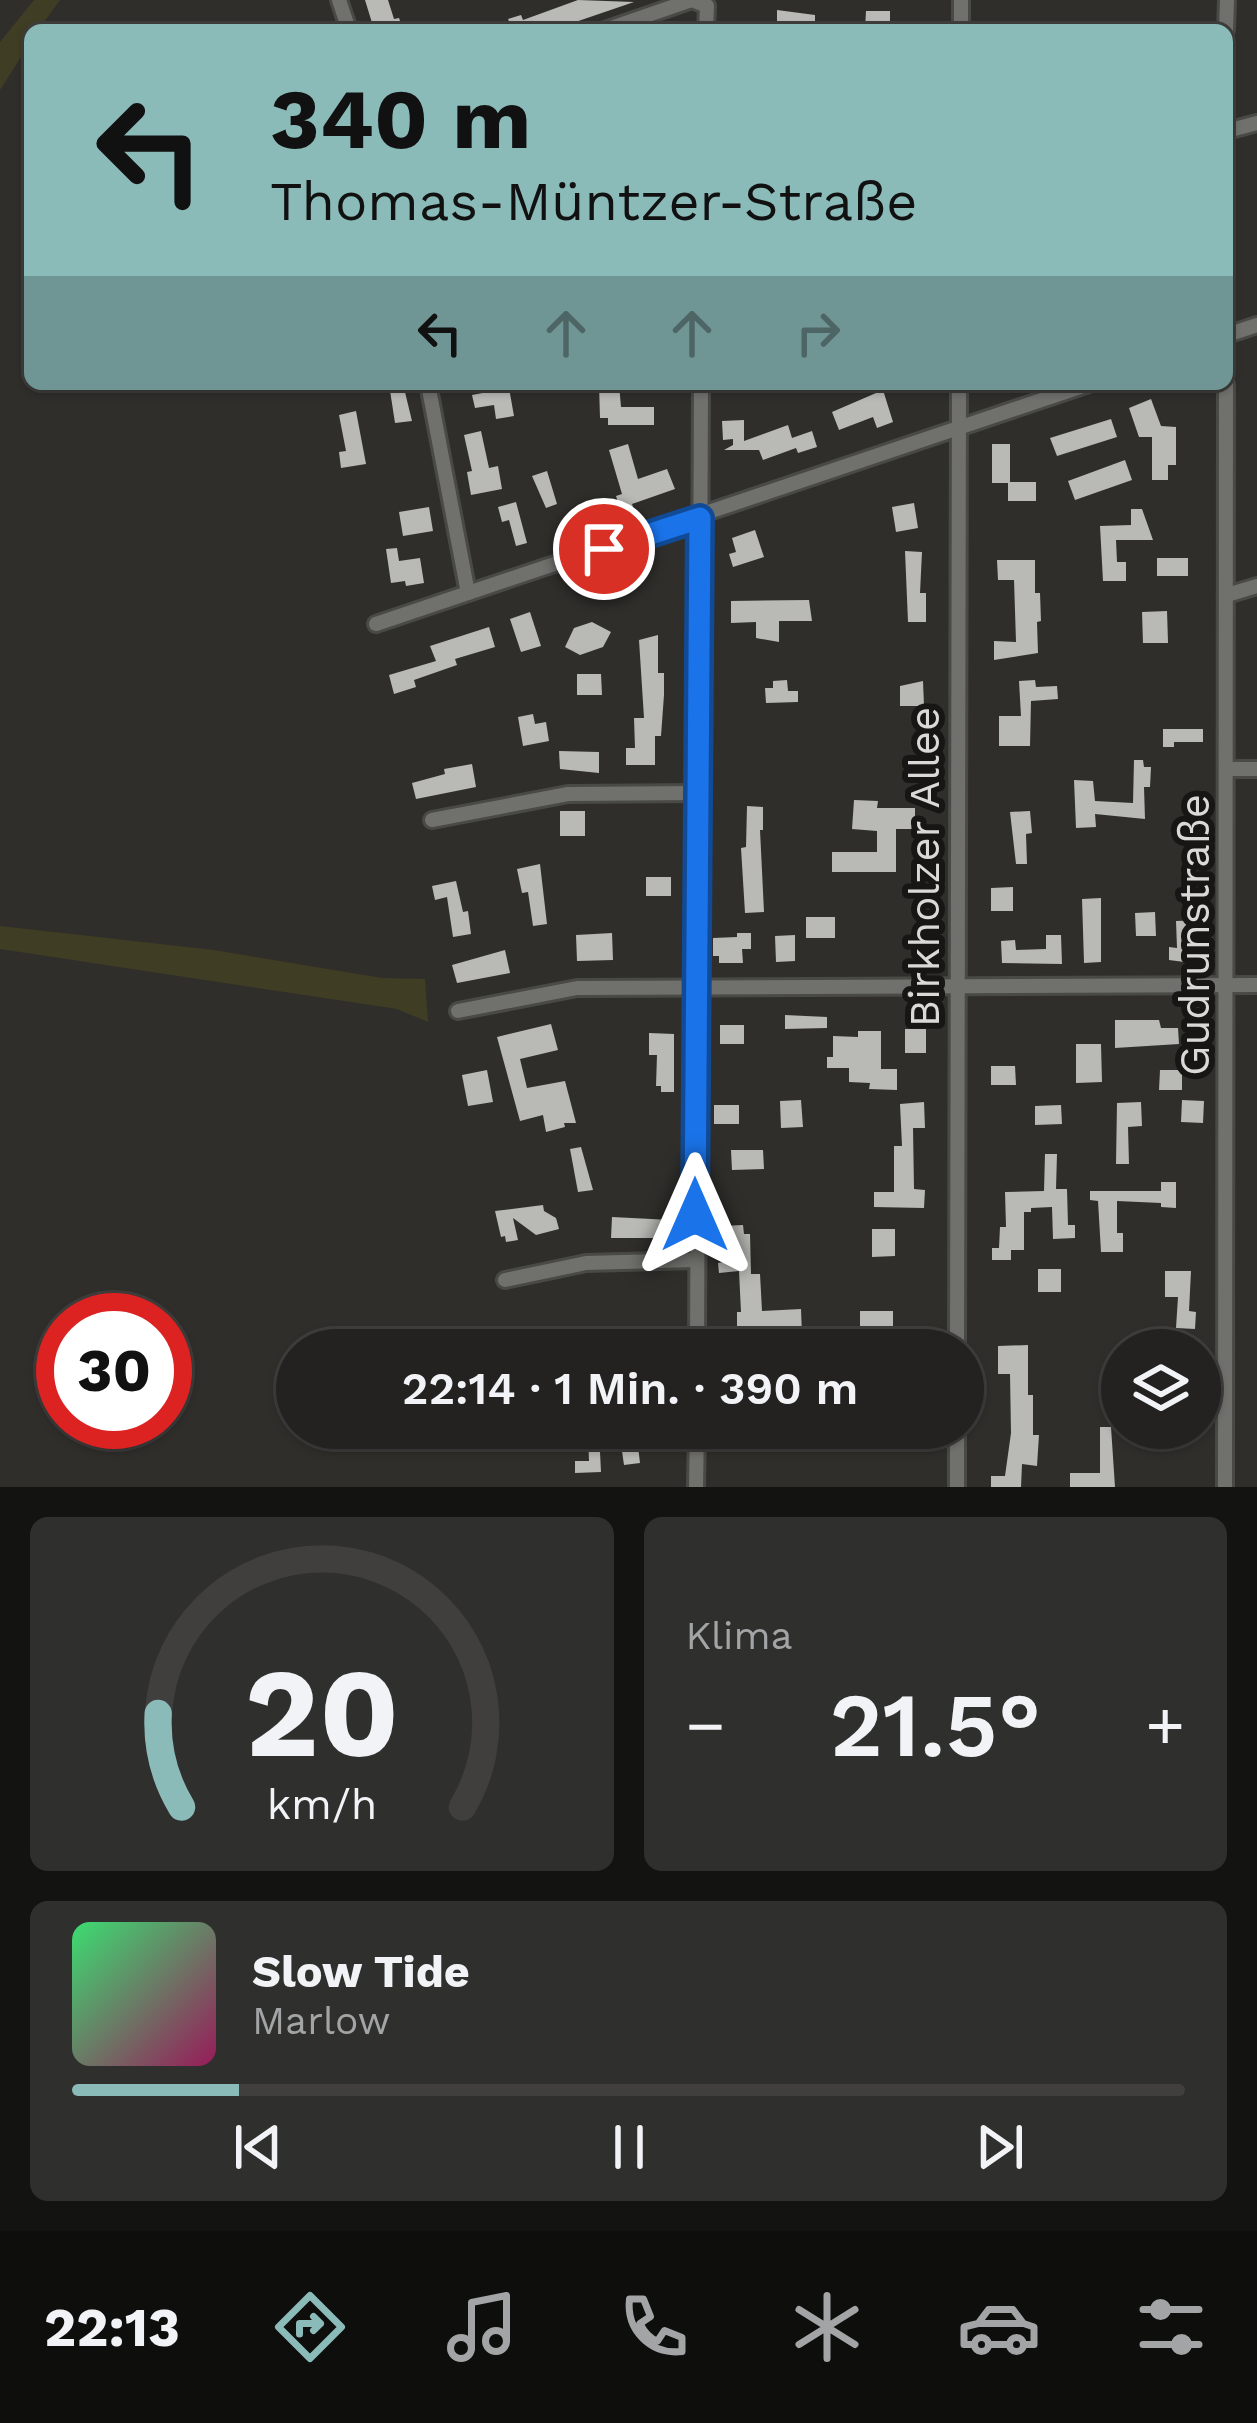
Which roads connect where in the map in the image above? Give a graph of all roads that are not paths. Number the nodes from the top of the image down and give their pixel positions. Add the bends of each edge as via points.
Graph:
1 (700, 2) edge
2 (623, 24) edge
3 (429, 390) edge
4 (701, 390) edge
5 (958, 390) edge
6 (1072, 390) edge
7 (1226, 390) edge
8 (959, 431) junction
9 (700, 518) junction
10 (1257, 586) edge
11 (468, 593) junction
12 (1227, 595) junction
13 (376, 624) dead end
14 (1227, 769) junction
15 (1257, 769) edge
16 (697, 793) junction
17 (432, 820) dead end
18 (1227, 986) junction
19 (1257, 986) edge
20 (956, 987) junction
21 (696, 988) junction
22 (458, 1012) dead end
23 (695, 1260) junction
24 (505, 1280) dead end
25 (697, 1329) edge
26 (957, 1329) edge
27 (697, 1449) edge
28 (957, 1449) edge
29 (696, 1487) edge
30 (957, 1487) edge
31 (1226, 1487) edge

1 - 2 street
3 - 11 street
4 - 9 street
5 - 8 street, Birkholzer Allee
6 - 8 street
7 - 12 street, Gudrunstraße
8 - 9 street
8 - 20 street, Birkholzer Allee
9 - 11 street
9 - 16 street
10 - 12 street
11 - 13 street
12 - 14 street, Gudrunstraße
14 - 15 street
14 - 18 street, Gudrunstraße
16 - 17 street via 568,794
16 - 21 street
18 - 19 street
18 - 20 street
18 - 31 street, Gudrunstraße
20 - 21 street
20 - 26 street, Birkholzer Allee
21 - 22 street via 577,988
21 - 23 street
23 - 24 street via 586,1263
23 - 25 street
27 - 29 street
28 - 30 street

